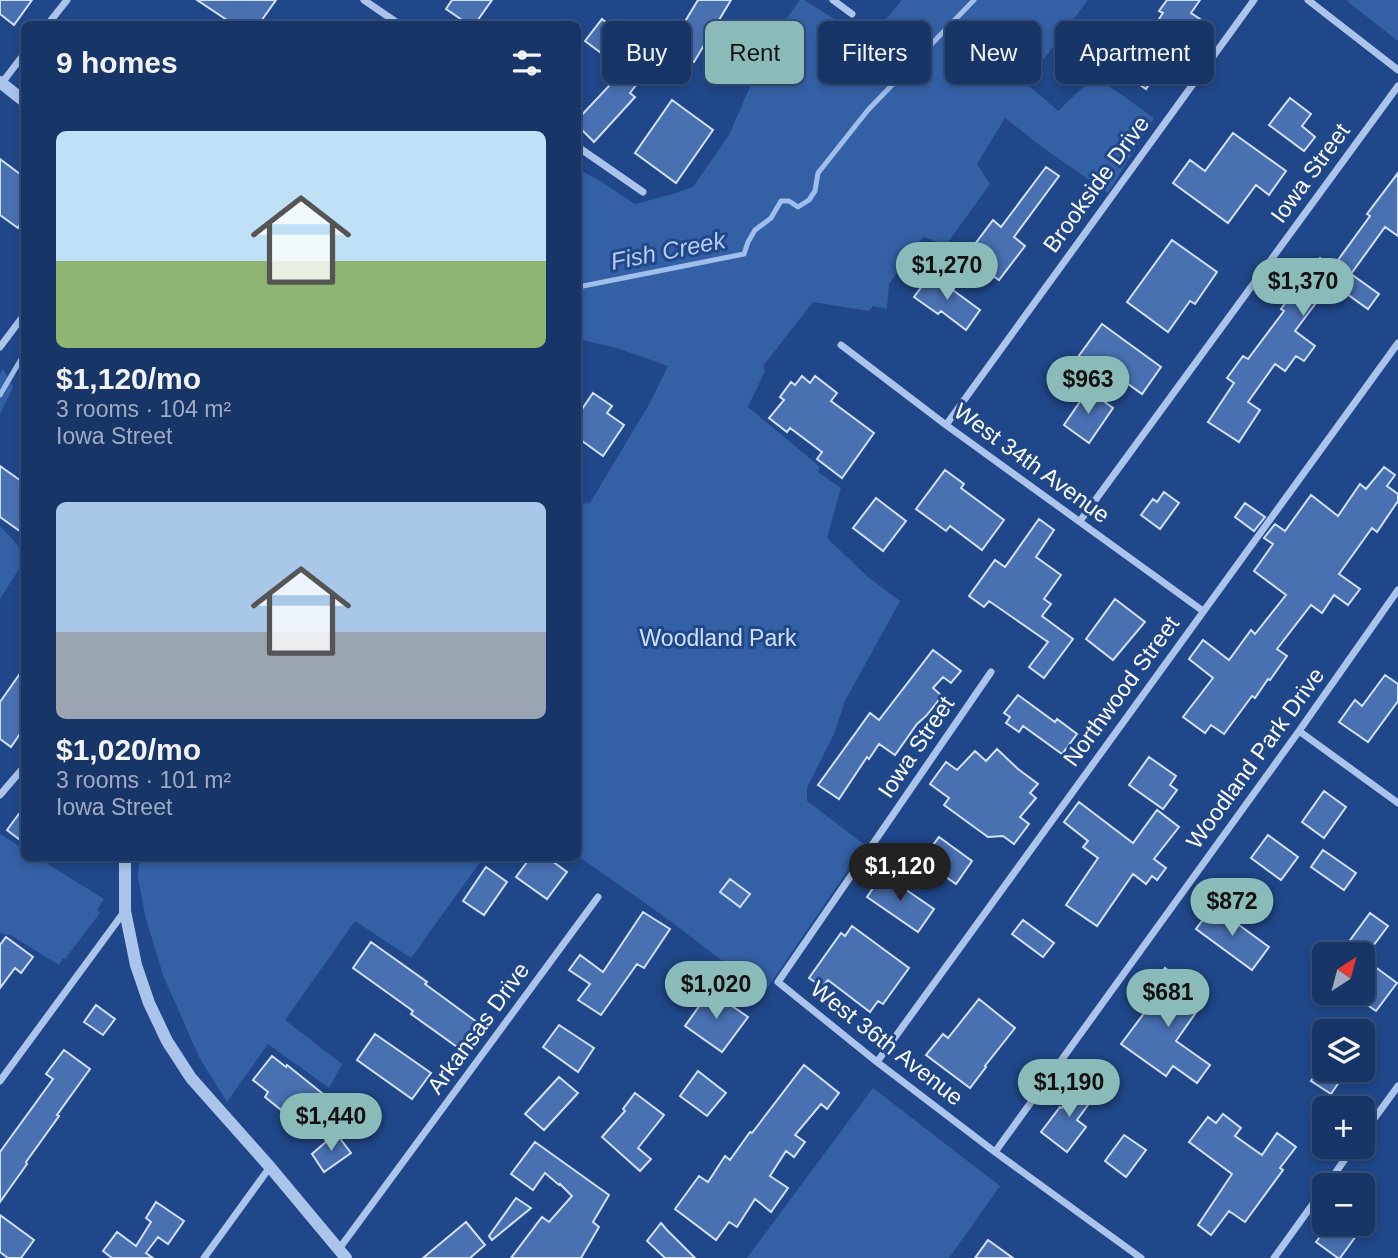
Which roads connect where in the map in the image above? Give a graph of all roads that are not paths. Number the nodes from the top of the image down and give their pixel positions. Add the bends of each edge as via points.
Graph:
1 (67, 0) edge
2 (364, 0) edge
3 (833, 0) edge
4 (1254, 0) edge
5 (1308, 0) edge
6 (852, 14) dead end
7 (50, 21) edge
8 (395, 21) edge
9 (21, 58) edge
10 (1398, 70) edge
11 (1, 82) edge
12 (1398, 86) edge
13 (21, 99) edge
14 (581, 149) edge
15 (643, 192) dead end
16 (21, 319) edge
17 (1398, 343) edge
18 (841, 345) dead end
19 (0, 346) edge
20 (946, 425) junction
21 (1080, 521) junction
22 (1398, 590) edge
23 (1203, 611) junction
24 (991, 672) dead end
25 (1300, 731) junction
26 (21, 770) edge
27 (0, 795) edge
28 (1398, 803) edge
29 (125, 861) edge
30 (598, 897) dead end
31 (125, 911) junction
32 (778, 982) joint
33 (877, 1062) junction
34 (0, 1081) edge
35 (1398, 1086) edge
36 (1375, 1118) edge
37 (995, 1152) junction
38 (270, 1167) junction
39 (1312, 1205) edge
40 (343, 1254) edge
41 (204, 1258) edge
42 (1141, 1258) edge
43 (1274, 1258) edge

1 - 7 street
2 - 8 street
3 - 6 street
4 - 20 street, Brookside Drive
5 - 10 street
9 - 11 street
11 - 13 street
12 - 21 street, Iowa Street
14 - 15 street
16 - 19 street
17 - 23 street, Northwood Street
18 - 20 street, West 34th Avenue
20 - 21 street, West 34th Avenue
21 - 23 street, West 34th Avenue
22 - 25 street, Woodland Park Drive
23 - 33 street, Northwood Street
24 - 32 street, Iowa Street
25 - 28 street
25 - 37 street, Woodland Park Drive
26 - 27 street
29 - 31 street
30 - 40 street, Arkansas Drive
31 - 34 street
31 - 38 street via 136,965 167,1041 191,1078
32 - 33 street, West 36th Avenue
33 - 37 street, West 36th Avenue
35 - 36 street
37 - 42 street, West 36th Avenue
38 - 40 street
38 - 41 street
39 - 43 street

